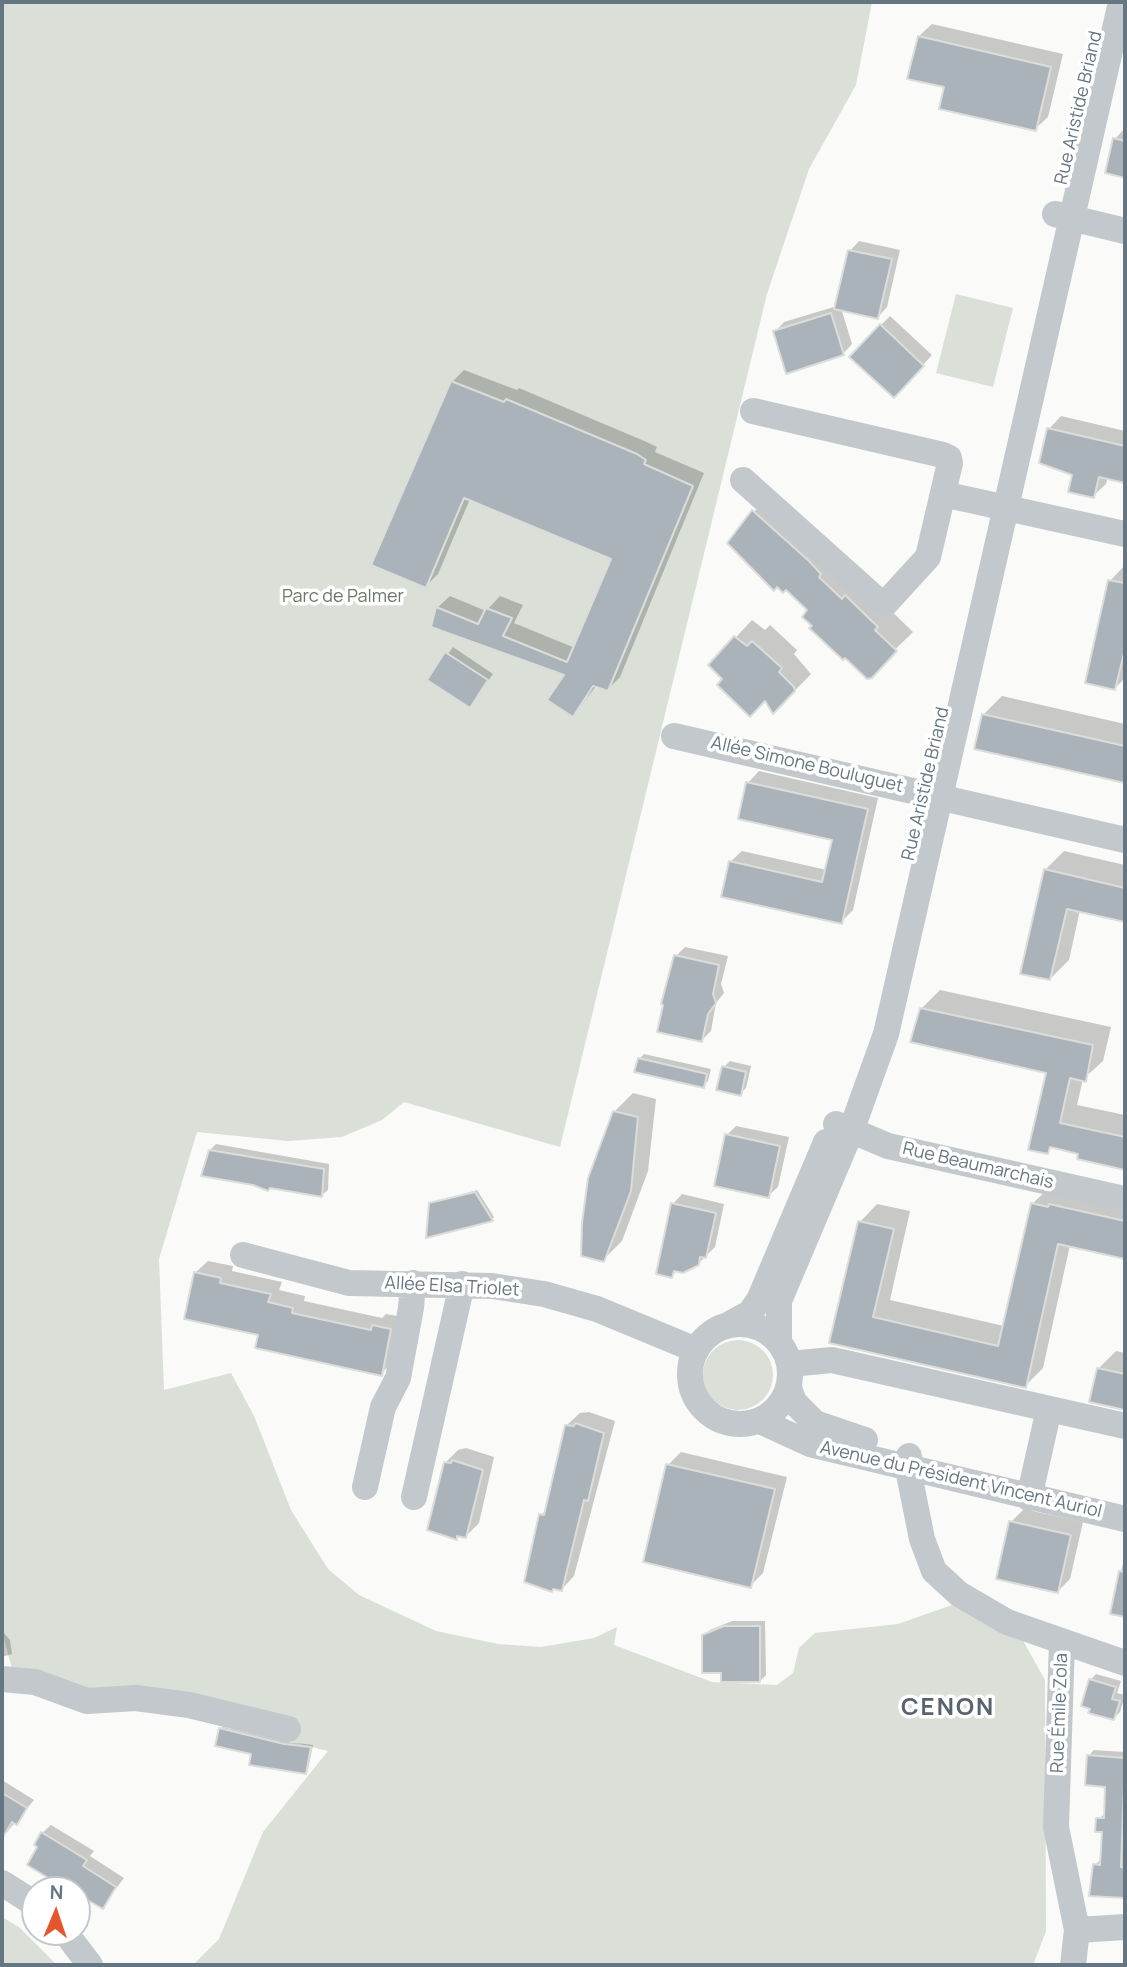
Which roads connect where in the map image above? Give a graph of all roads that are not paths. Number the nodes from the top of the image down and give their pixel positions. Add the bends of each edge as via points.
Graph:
1 (1102, 2) edge
2 (1121, 2) edge
3 (1063, 216) junction
4 (1125, 232) edge
5 (753, 411) dead end
6 (743, 480) dead end
7 (943, 494) junction
8 (997, 506) junction
9 (1125, 534) edge
10 (674, 736) dead end
11 (932, 794) junction
12 (1125, 841) edge
13 (842, 1127) junction
14 (1125, 1199) edge
15 (243, 1255) dead end
16 (413, 1283) junction
17 (462, 1284) junction
18 (728, 1325) junction
19 (696, 1350) junction
20 (786, 1365) junction
21 (1049, 1409) junction
22 (760, 1421) junction
23 (1125, 1426) edge
24 (909, 1461) junction
25 (365, 1487) dead end
26 (1031, 1490) junction
27 (414, 1497) dead end
28 (1125, 1503) edge
29 (917, 1512) junction
30 (1125, 1520) edge
31 (942, 1530) dead end
32 (1062, 1642) junction
33 (1125, 1663) edge
34 (2, 1679) edge
35 (288, 1729) dead end
36 (2, 1883) edge
37 (21, 1895) edge
38 (1125, 1927) edge
39 (1077, 1930) junction
40 (76, 1946) edge
41 (90, 1965) edge
42 (1073, 1965) edge

1 - 3 street, Rue Aristide Briand
2 - 3 street, Rue Aristide Briand
3 - 4 street
3 - 8 street, Rue Aristide Briand
5 - 7 street via 943,454 950,463
6 - 7 street via 885,604 928,557
7 - 8 street
8 - 9 street
8 - 11 street, Rue Aristide Briand
10 - 11 street, Allée Simone Bouluguet
11 - 12 street, Allée Simone Bouluguet
11 - 13 street, Rue Aristide Briand via 886,1034
13 - 14 street, Rue Beaumarchais via 888,1146
13 - 18 street, Rue Aristide Briand via 759,1300 750,1313
13 - 20 street, Rue Aristide Briand via 779,1301
15 - 16 street, Allée Elsa Triolet via 349,1283
16 - 17 street, Allée Elsa Triolet
16 - 25 street via 398,1378 383,1407
17 - 19 street, Allée Elsa Triolet via 557,1297
17 - 27 street
18 - 19 street via 704,1339
18 - 20 street via 756,1326
19 - 22 street via 690,1380 703,1408 729,1423
20 - 21 street via 832,1360
20 - 22 street via 773,1413
20 - 24 street, Avenue du Président Vincent Auriol via 794,1402 815,1423
21 - 23 street
21 - 26 street
22 - 24 street, Avenue du Président Vincent Auriol via 810,1444
24 - 26 street, Avenue du Président Vincent Auriol
24 - 29 street, Rue Émile Zola
26 - 28 street, Avenue du Président Vincent Auriol
26 - 30 street, Avenue du Président Vincent Auriol
29 - 31 street
29 - 32 street, Rue Émile Zola via 933,1571 959,1594 1007,1622
32 - 33 street
32 - 39 street, Rue Émile Zola via 1056,1827
34 - 35 street via 35,1682 87,1702 136,1698 189,1705
36 - 37 street
38 - 39 street
39 - 42 street, Rue Émile Zola
40 - 41 street

